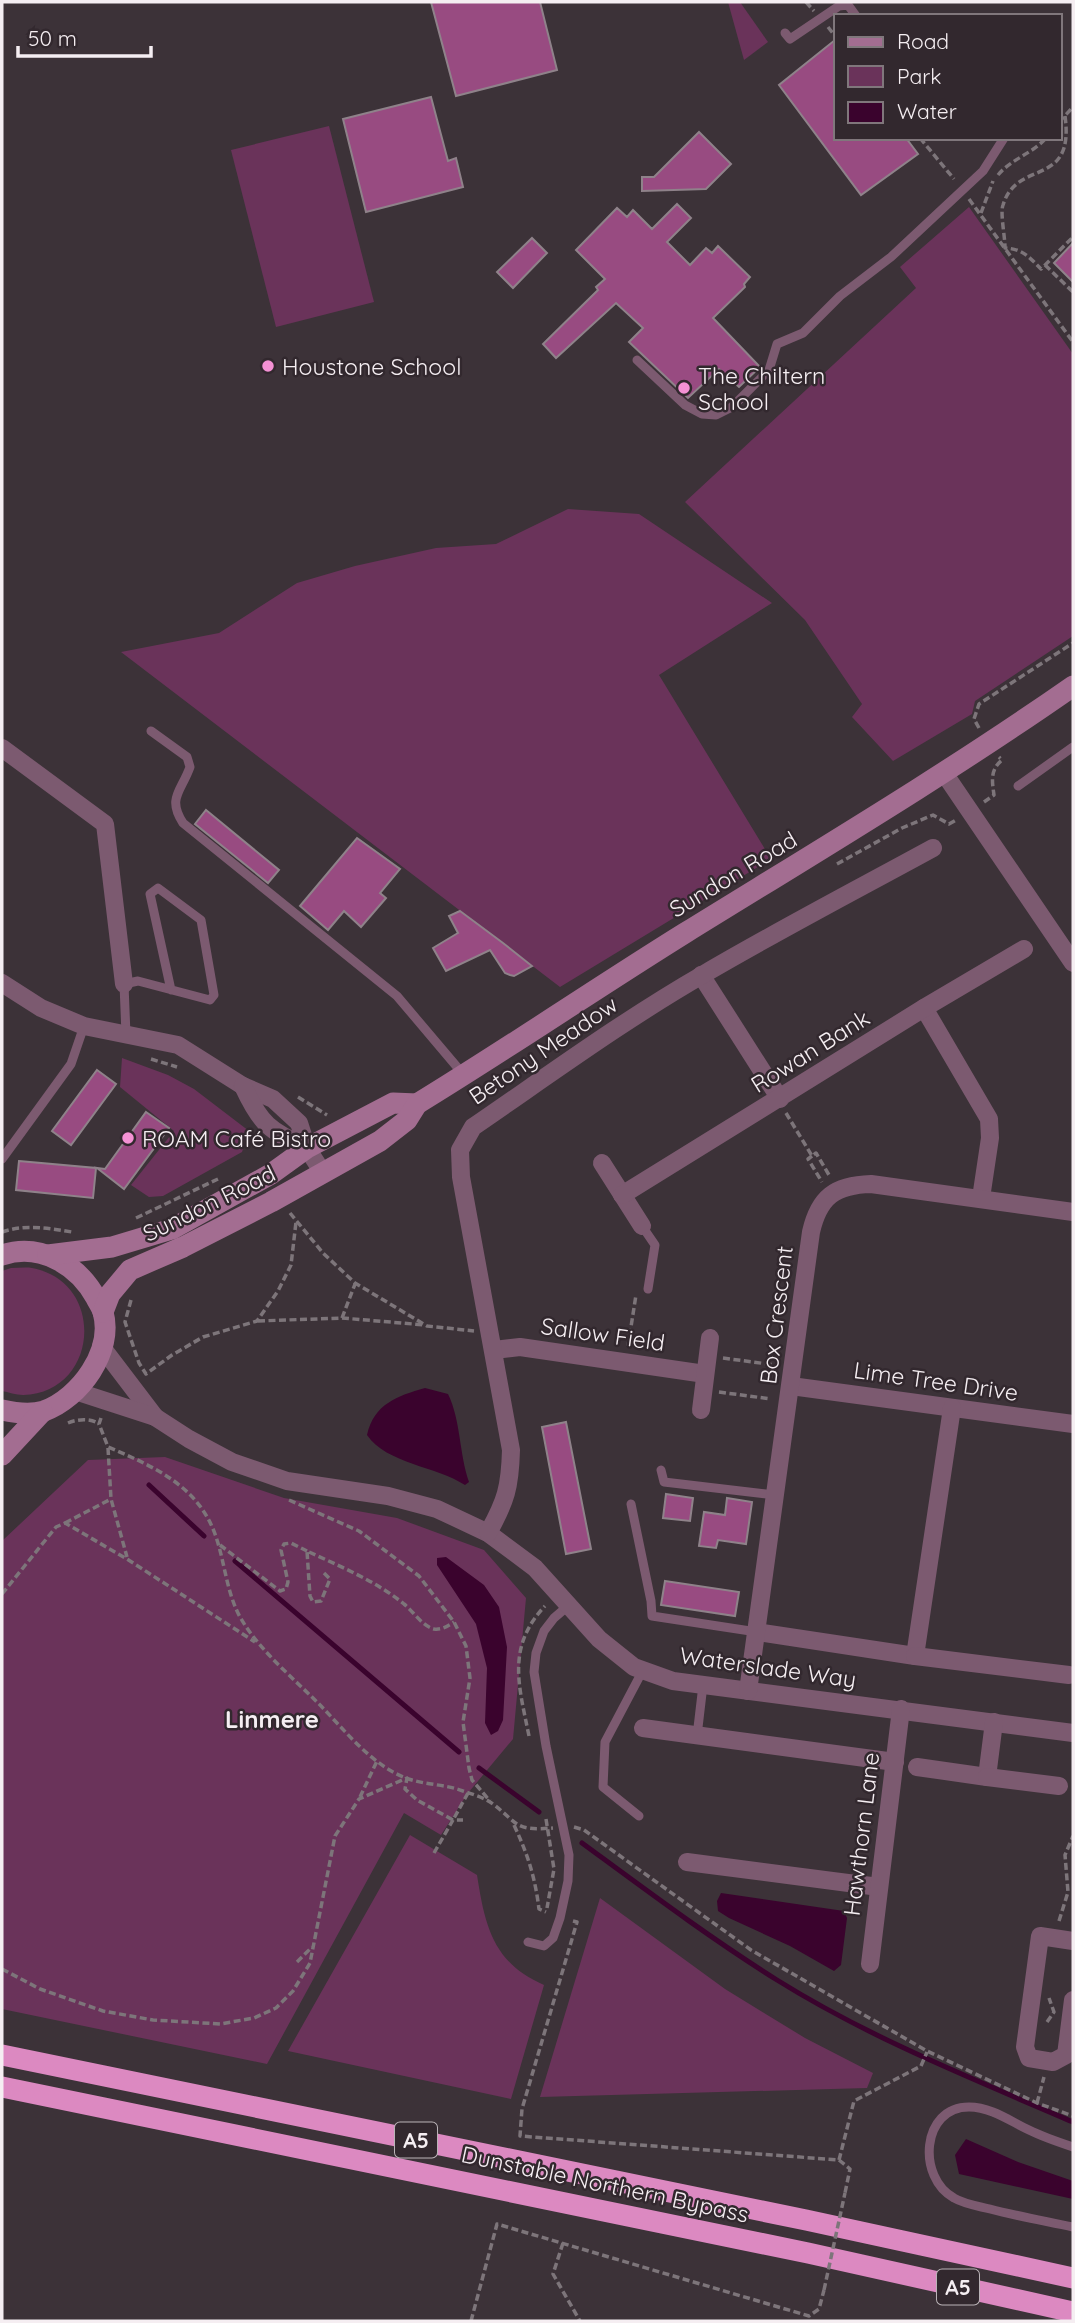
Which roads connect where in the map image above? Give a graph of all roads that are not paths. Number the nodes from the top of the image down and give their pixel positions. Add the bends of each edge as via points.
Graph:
1 (855, 14) edge
2 (785, 33) dead end
3 (1002, 140) edge
4 (637, 360) dead end
5 (1073, 686) edge
6 (151, 731) dead end
7 (1073, 747) edge
8 (2, 748) edge
9 (944, 773) junction
10 (1018, 786) dead end
11 (933, 848) dead end
12 (1024, 949) dead end
13 (1071, 958) edge
14 (702, 975) junction
15 (2, 983) edge
16 (124, 984) junction
17 (171, 990) junction
18 (924, 1008) junction
19 (84, 1026) junction
20 (126, 1035) junction
21 (463, 1074) junction
22 (779, 1099) junction
23 (417, 1104) junction
24 (307, 1148) junction
25 (2, 1159) edge
26 (601, 1163) dead end
27 (323, 1173) junction
28 (622, 1195) junction
29 (981, 1198) junction
30 (1073, 1212) edge
31 (642, 1226) joint
32 (2, 1255) edge
33 (48, 1255) junction
34 (648, 1289) road end
35 (103, 1312) junction
36 (102, 1346) junction
37 (494, 1350) junction
38 (75, 1391) junction
39 (790, 1394) junction
40 (952, 1408) junction
41 (701, 1409) dead end
42 (2, 1410) edge
43 (42, 1412) junction
44 (155, 1417) junction
45 (1073, 1424) edge
46 (2, 1455) edge
47 (661, 1470) dead end
48 (776, 1495) junction
49 (632, 1504) dead end
50 (488, 1534) junction
51 (568, 1606) junction
52 (757, 1632) junction
53 (915, 1656) junction
54 (643, 1670) junction
55 (1069, 1675) dead end
56 (702, 1685) junction
57 (748, 1691) junction
58 (901, 1709) junction
59 (995, 1722) junction
60 (643, 1728) dead end
61 (1073, 1733) edge
62 (697, 1736) junction
63 (895, 1762) junction
64 (917, 1768) dead end
65 (987, 1777) junction
66 (1059, 1786) dead end
67 (639, 1816) dead end
68 (687, 1862) dead end
69 (879, 1888) junction
70 (1073, 1941) edge
71 (528, 1942) dead end
72 (870, 1964) dead end
73 (1073, 2000) edge
74 (2, 2055) edge
75 (2, 2087) edge
76 (1073, 2147) edge
77 (1073, 2227) edge
78 (1073, 2278) edge
79 (1073, 2312) edge

1 - 2 lane via 848,5 838,6 790,39
3 - 4 lane via 984,171 891,257 840,296 803,333 777,344 769,370 732,407 716,415 702,414 685,405
5 - 9 street, Sundon Road
6 - 21 lane via 187,757 190,767 174,805 183,823 397,996
7 - 10 lane
8 - 16 street via 105,824
9 - 13 street
9 - 21 street, Sundon Road
11 - 14 street, Betony Meadow
12 - 18 street, Rowan Bank
14 - 22 street
14 - 37 street, Betony Meadow via 473,1127 460,1150 461,1177
15 - 19 street via 41,1009
16 - 17 lane via 138,981
16 - 20 lane
17 - 17 lane via 150,894 158,888 201,920 214,995 209,1000
18 - 22 street, Rowan Bank
18 - 29 street via 989,1119
19 - 20 street
19 - 25 lane via 71,1064
20 - 24 street via 178,1045 243,1086 255,1112 275,1133
21 - 23 street, Sundon Road
22 - 28 street, Rowan Bank
23 - 24 street, Sundon Road via 393,1104
23 - 27 street, Sundon Road via 390,1134
24 - 27 street
24 - 33 street, Sundon Road via 271,1174 172,1230 112,1247
26 - 28 street
27 - 35 street, Sundon Road via 130,1270 110,1294
28 - 31 street
29 - 30 street
29 - 39 street, Box Crescent via 871,1184 852,1184 833,1192 816,1214 811,1232
31 - 34 lane via 655,1245
32 - 33 street, Sundon Road via 28,1251
33 - 35 street via 78,1272
35 - 36 street
36 - 38 street via 95,1366
36 - 44 street, Waterslade Way
37 - 41 street, Sallow Field via 520,1347 626,1362 707,1364
37 - 50 street, Betony Meadow via 511,1460 503,1506
38 - 43 street
38 - 44 street, Waterslade Way
39 - 40 street, Lime Tree Drive
39 - 48 street, Box Crescent
40 - 45 street, Lime Tree Drive
40 - 53 street
42 - 43 street
43 - 46 street
44 - 50 street, Waterslade Way via 232,1462 287,1481 437,1509
47 - 48 lane via 664,1482
48 - 52 street, Box Crescent
49 - 52 lane via 652,1616
50 - 51 street, Waterslade Way via 535,1568
51 - 54 street, Waterslade Way via 599,1639
51 - 71 lane via 544,1631 534,1672 569,1855 568,1881 554,1938 544,1946
52 - 53 street
52 - 57 street, Box Crescent
53 - 55 street
54 - 56 street, Waterslade Way
54 - 67 lane via 605,1742 603,1787
56 - 57 street, Waterslade Way
56 - 62 lane
57 - 58 street, Waterslade Way
58 - 59 street, Waterslade Way
58 - 63 street, Hawthorn Lane
59 - 61 street, Waterslade Way
59 - 65 street
60 - 62 street
62 - 63 street
63 - 69 street, Hawthorn Lane
64 - 65 street
65 - 66 street
68 - 69 street
69 - 72 street, Hawthorn Lane
70 - 73 street via 1040,1936 1025,2047 1029,2058 1053,2062 1066,2055
74 - 78 highway, Dunstable Northern Bypass / A5
75 - 79 highway, Dunstable Northern Bypass / A5
76 - 77 lane via 968,2106 950,2111 929,2139 933,2173 953,2198

